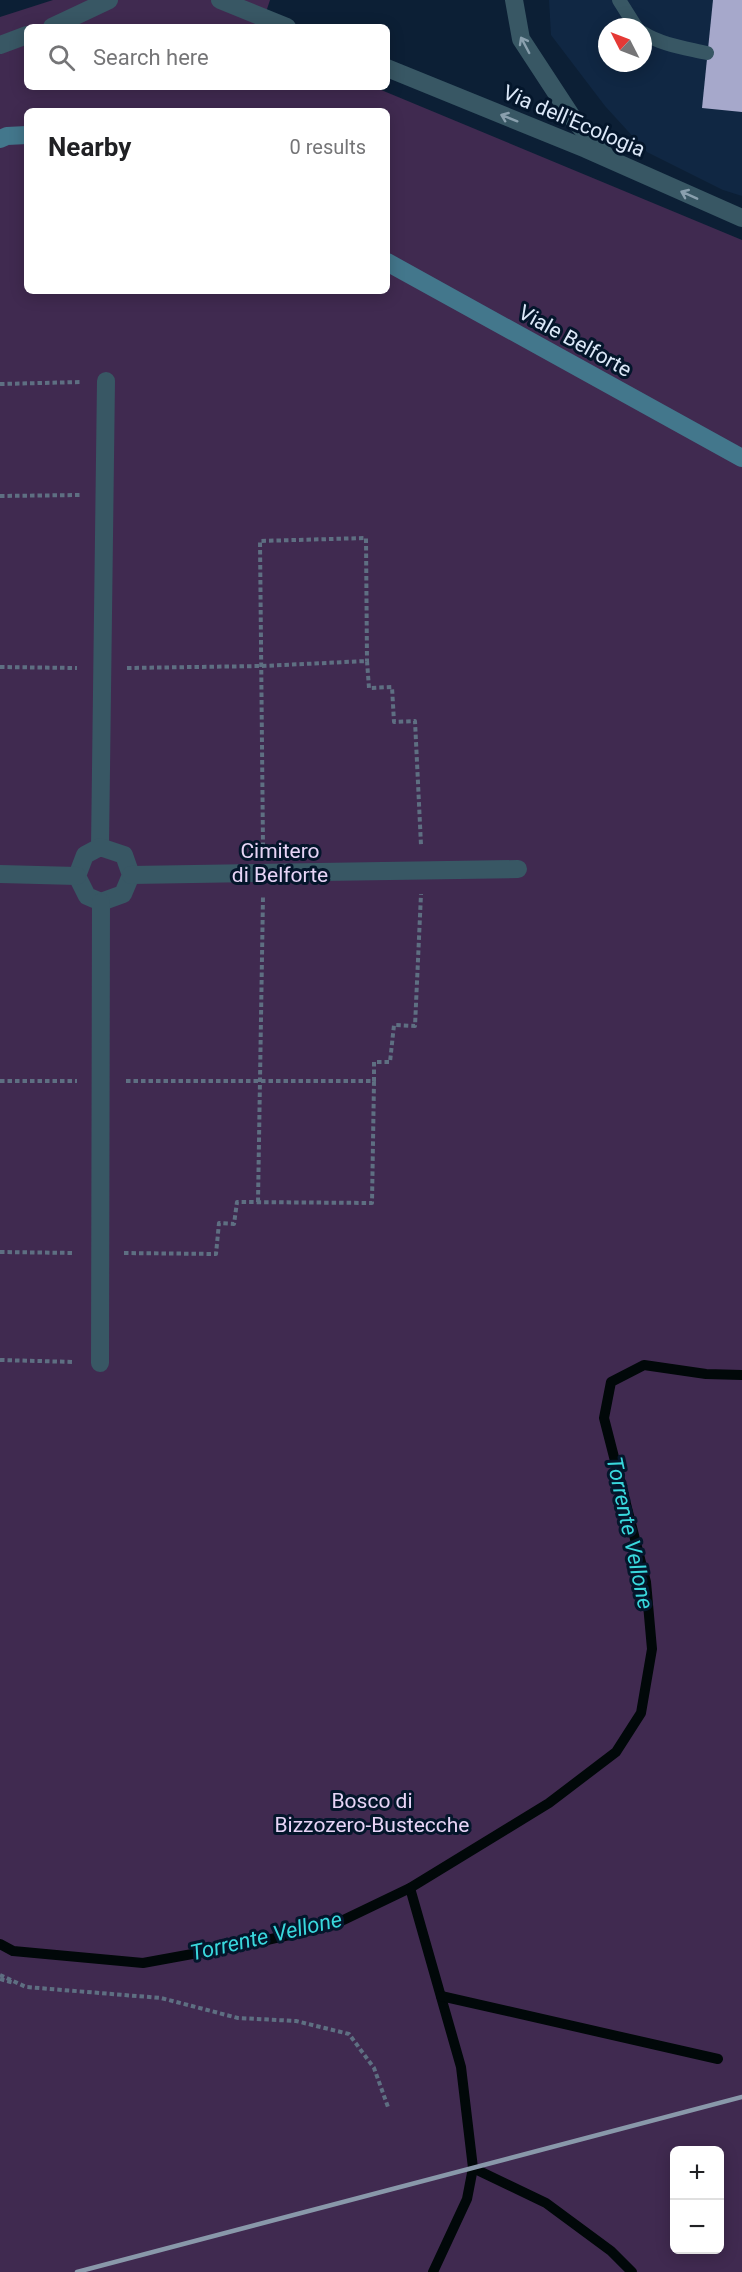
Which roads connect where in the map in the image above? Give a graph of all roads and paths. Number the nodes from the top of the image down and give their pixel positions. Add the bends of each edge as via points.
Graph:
1 (109, 0) edge
2 (220, 0) edge
3 (514, 0) edge
4 (619, 0) edge
5 (630, 18) edge
6 (58, 24) edge
7 (280, 24) edge
8 (24, 36) edge
9 (652, 38) edge
10 (0, 45) edge
11 (707, 53) dead end
12 (390, 69) edge
13 (24, 135) edge
14 (0, 140) edge
15 (609, 159) junction
16 (742, 218) edge
17 (390, 264) edge
18 (106, 381) joint
19 (0, 384) edge
20 (742, 458) edge
21 (105, 494) junction
22 (0, 496) edge
23 (368, 661) dead end
24 (100, 847) junction
25 (518, 869) dead end
26 (263, 873) junction
27 (0, 874) edge
28 (131, 874) junction
29 (77, 876) junction
30 (101, 902) junction
31 (374, 1081) dead end
32 (258, 1202) junction
33 (0, 1252) edge
34 (101, 1253) junction
35 (0, 1360) edge
36 (100, 1363) joint
37 (0, 1977) edge
38 (388, 2107) dead end

1 - 6 street
2 - 7 street
15 -> 3 street via 574,120 521,39
4 - 5 lane
8 - 10 street
9 - 11 lane
15 -> 12 street, Via dell'Ecologia
13 - 14 main road
16 -> 15 street, Via dell'Ecologia
17 - 20 main road, Viale Belforte
18 - 19 path
18 - 21 street
21 - 22 path
21 - 24 street
23 - 26 path via 366,538 260,541
24 - 28 street via 124,855
24 - 29 street via 85,855
25 - 26 street
26 - 28 street
26 - 32 path
27 - 29 street
28 - 30 street via 123,894
29 - 30 street via 87,896
30 - 34 street
31 - 32 path via 372,1203
32 - 34 path via 237,1202 234,1224 219,1223 216,1254
33 - 34 path
34 - 36 street
35 - 36 path
37 - 38 path via 26,1987 161,1998 238,2018 296,2021 348,2034 374,2068

